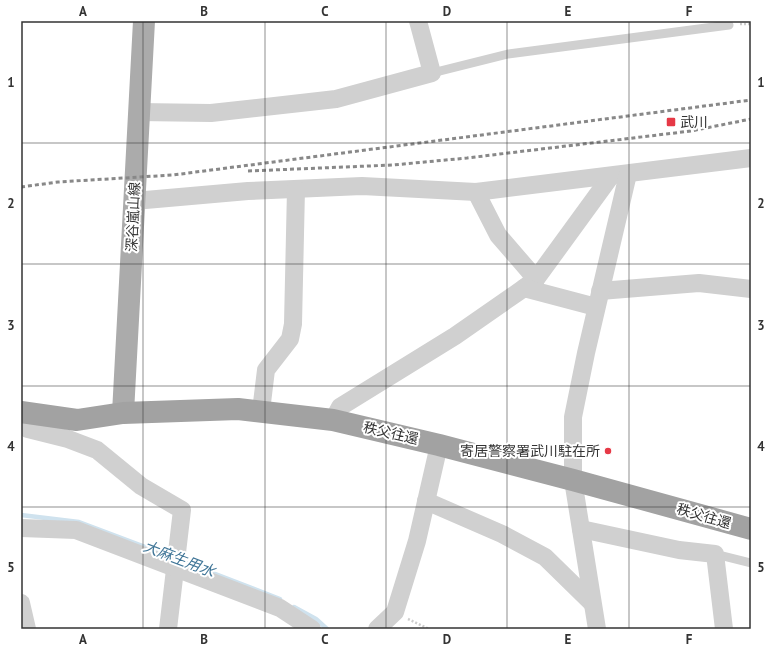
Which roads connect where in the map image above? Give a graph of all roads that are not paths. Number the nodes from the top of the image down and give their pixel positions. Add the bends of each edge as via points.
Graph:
1 (144, 21) edge
2 (418, 21) edge
3 (729, 25) dead end
4 (432, 73) junction
5 (138, 112) junction
6 (751, 158) edge
7 (620, 175) junction
8 (296, 189) junction
9 (476, 192) junction
10 (134, 201) junction
11 (530, 283) junction
12 (751, 289) edge
13 (598, 299) junction
14 (21, 412) edge
15 (261, 412) junction
16 (123, 413) junction
17 (21, 419) edge
18 (333, 420) junction
19 (439, 445) junction
20 (573, 480) junction
21 (426, 501) junction
22 (21, 528) edge
23 (581, 529) junction
24 (751, 529) edge
25 (715, 554) junction
26 (751, 563) edge
27 (176, 569) junction
28 (21, 603) edge
29 (592, 603) junction
30 (27, 629) edge
31 (168, 629) edge
32 (312, 629) edge
33 (377, 629) edge
34 (597, 629) edge
35 (724, 629) edge

1 - 5 main road, 深谷嵐山線
2 - 4 street
3 - 4 lane via 508,54
4 - 5 street via 336,99 211,113
5 - 10 main road, 深谷嵐山線
6 - 7 street
7 - 9 street
7 - 11 street
7 - 13 street
8 - 9 street via 362,186
8 - 10 street
8 - 15 street via 294,324 290,339 266,370
9 - 11 street via 498,235
10 - 16 main road, 深谷嵐山線
11 - 13 street
11 - 18 street via 455,336 340,407
12 - 13 street via 699,283
13 - 20 street via 573,417
14 - 16 highway, 秩父往還 via 77,420
15 - 16 highway, 秩父往還 via 238,409
15 - 18 highway, 秩父往還
17 - 27 street via 28,429 68,439 97,450 141,486 182,510
18 - 19 highway, 秩父往還
19 - 20 highway, 秩父往還
19 - 21 street
20 - 23 street
20 - 24 highway, 秩父往還
21 - 29 street via 502,534 545,557
21 - 33 street via 417,541 395,612
22 - 27 street via 76,530
23 - 25 street via 679,550
23 - 29 street
25 - 26 lane
25 - 35 street
27 - 31 street
27 - 32 street via 280,608
28 - 30 street
29 - 34 street

